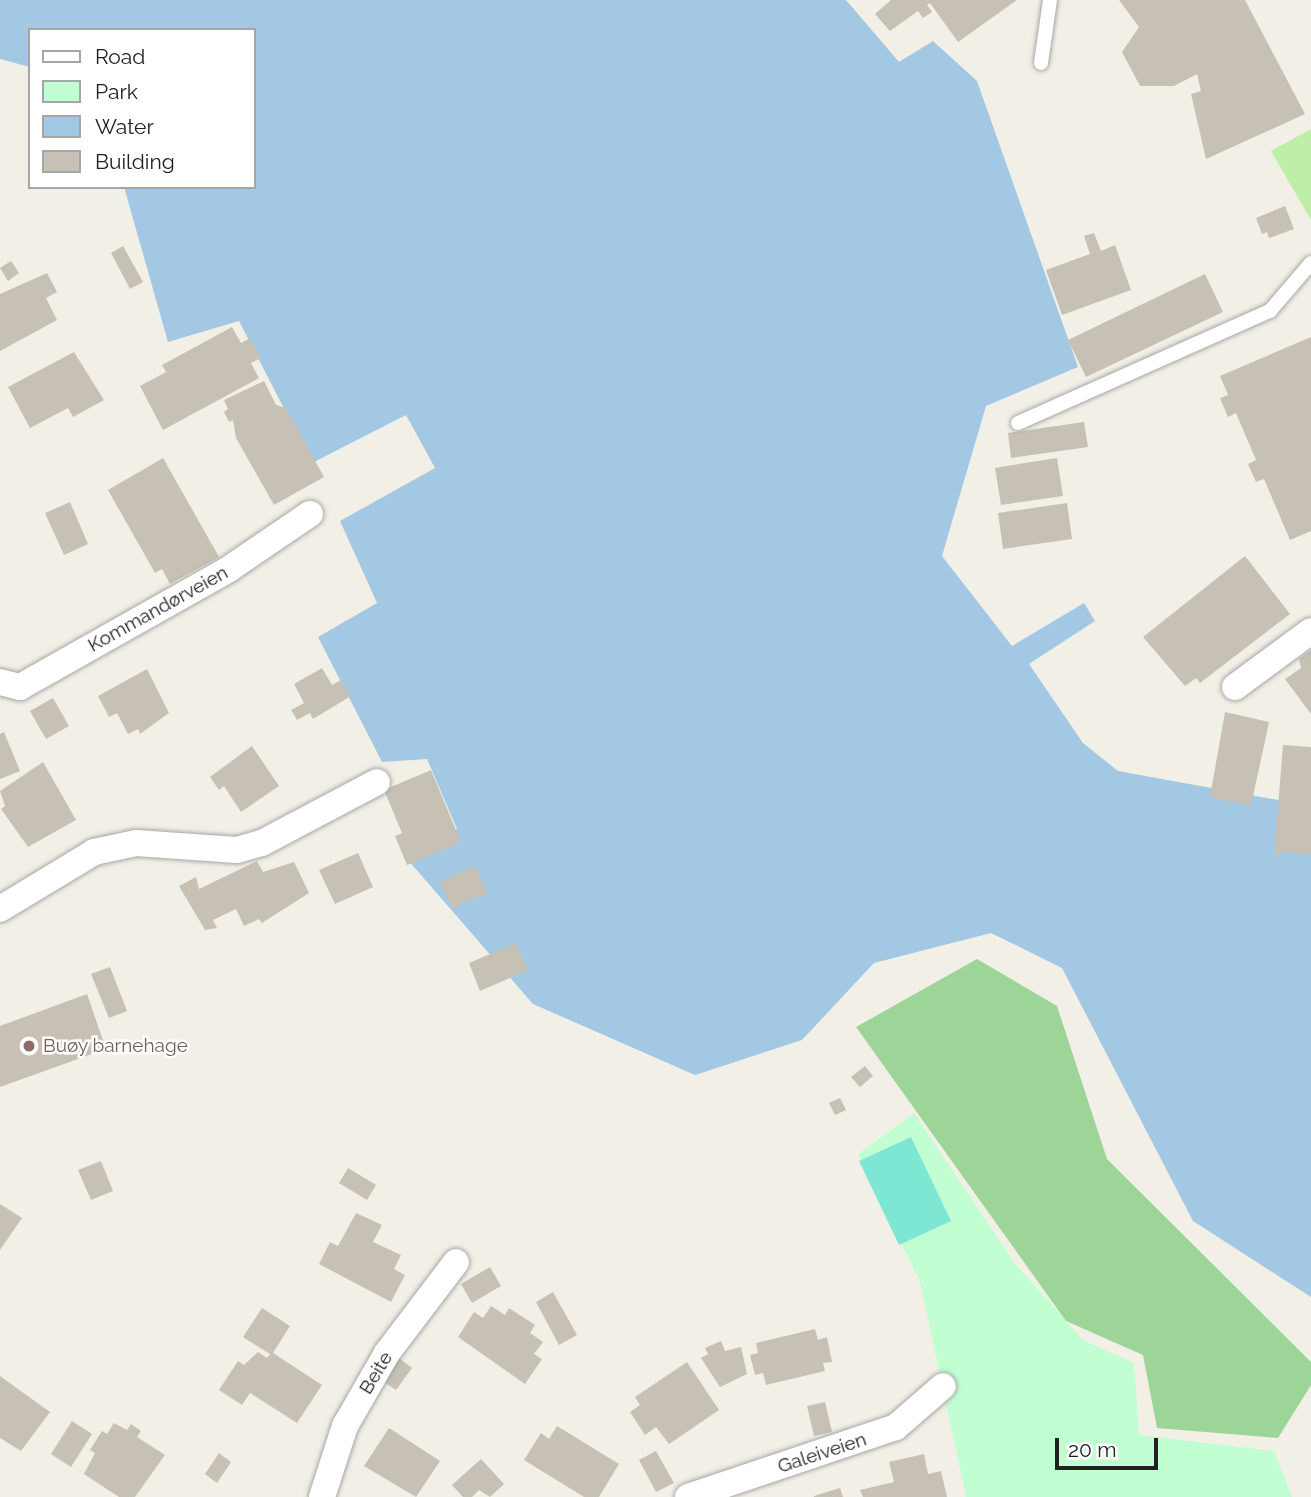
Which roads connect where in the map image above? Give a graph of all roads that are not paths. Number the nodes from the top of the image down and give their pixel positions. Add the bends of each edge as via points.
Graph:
1 (1049, 0) edge
2 (1041, 62) dead end
3 (1311, 263) edge
4 (1018, 423) dead end
5 (310, 514) dead end
6 (1311, 631) edge
7 (0, 682) edge
8 (1235, 687) dead end
9 (377, 782) dead end
10 (0, 909) edge
11 (456, 1262) dead end
12 (943, 1386) dead end
13 (321, 1497) edge
14 (688, 1497) edge

1 - 2 lane
3 - 4 lane via 1270,311
5 - 7 street, Kommandørveien via 229,569 20,687
6 - 8 street
9 - 10 street via 262,843 237,850 135,843 94,852
11 - 13 street, Beite via 387,1353 345,1426
12 - 14 street, Galeiveien via 887,1431

